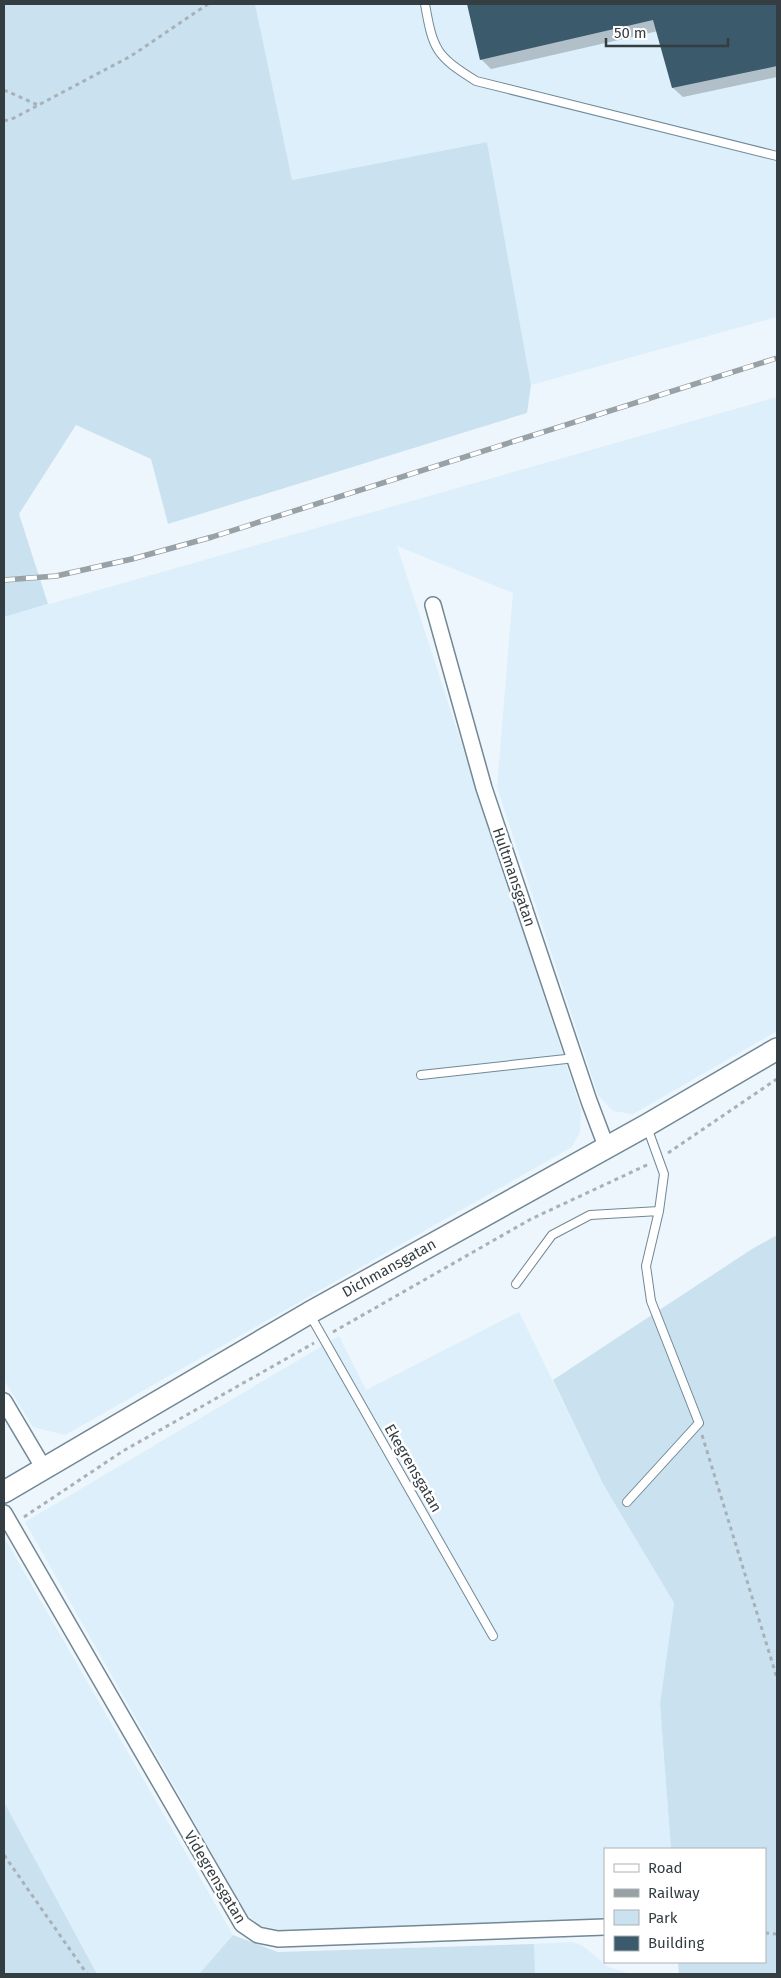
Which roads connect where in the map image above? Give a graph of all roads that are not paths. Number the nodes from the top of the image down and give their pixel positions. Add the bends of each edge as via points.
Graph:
1 (426, 4) edge
2 (777, 156) edge
3 (433, 605) dead end
4 (777, 1049) edge
5 (574, 1058) junction
6 (422, 1075) dead end
7 (646, 1125) junction
8 (606, 1146) junction
9 (659, 1211) junction
10 (516, 1284) dead end
11 (309, 1313) junction
12 (4, 1401) edge
13 (43, 1468) junction
14 (4, 1492) edge
15 (627, 1502) dead end
16 (7, 1519) edge
17 (493, 1636) dead end
18 (604, 1927) edge

1 - 2 lane via 431,35 441,56 476,82
3 - 5 street, Hultmansgatan via 484,788
4 - 7 street, Dichmansgatan
5 - 6 lane
5 - 8 street, Hultmansgatan
7 - 8 street, Dichmansgatan
7 - 9 lane via 664,1174
8 - 11 street, Dichmansgatan
9 - 10 lane via 590,1215 552,1235
9 - 15 lane via 646,1266 651,1301 699,1423
11 - 13 street, Dichmansgatan
11 - 17 lane, Ekegrensgatan
12 - 13 street
13 - 14 street, Dichmansgatan
16 - 18 street, Videgrensgatan via 242,1924 258,1935 278,1939

